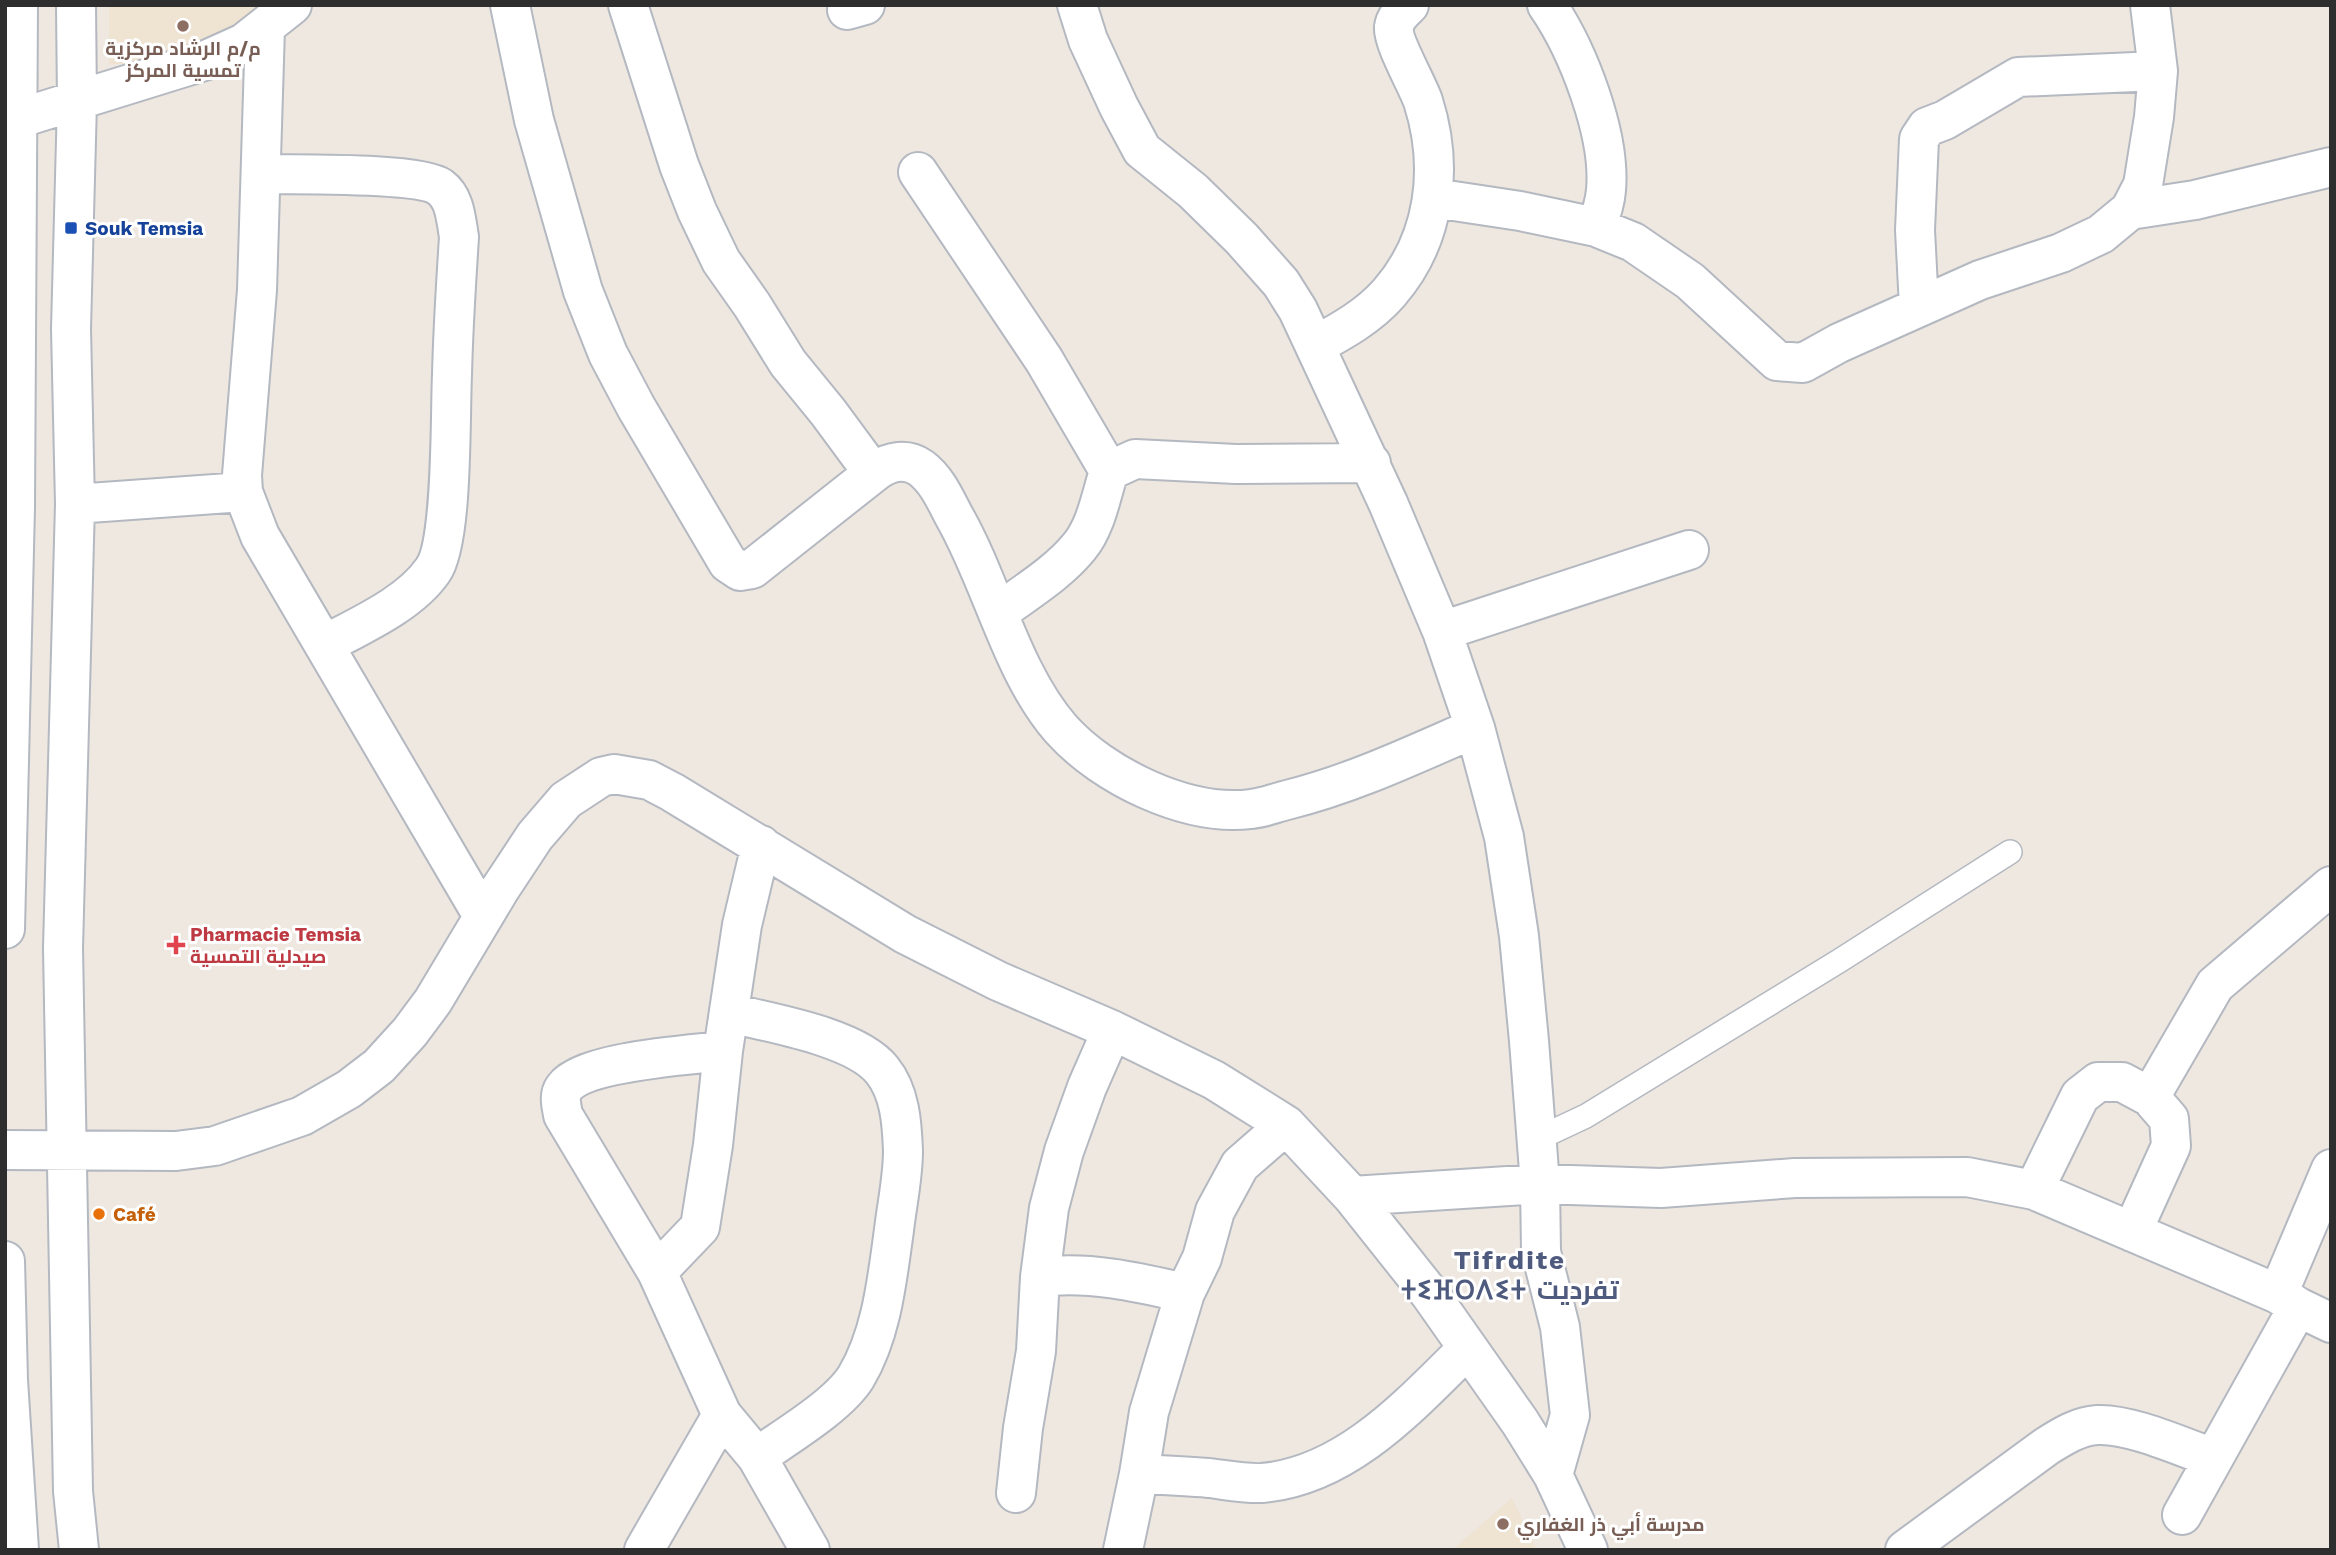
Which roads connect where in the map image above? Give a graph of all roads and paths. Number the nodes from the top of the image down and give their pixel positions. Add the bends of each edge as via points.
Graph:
1 (18, 5) edge
2 (76, 5) edge
3 (509, 5) edge
4 (628, 5) edge
5 (1077, 5) edge
6 (1409, 5) edge
7 (1546, 5) edge
8 (2150, 5) edge
9 (278, 17) edge
10 (2158, 71) junction
11 (77, 102) junction
12 (17, 119) junction
13 (2331, 167) edge
14 (918, 172) dead end
15 (261, 174) junction
16 (1434, 198) junction
17 (2130, 210) junction
18 (1596, 227) junction
19 (1919, 307) junction
20 (1315, 345) junction
21 (10, 429) edge
22 (1371, 463) junction
23 (1109, 471) junction
24 (873, 473) junction
25 (243, 492) junction
26 (75, 504) junction
27 (1689, 550) dead end
28 (998, 613) junction
29 (1442, 631) junction
30 (324, 645) junction
31 (1475, 728) junction
32 (761, 845) junction
33 (2010, 852) dead end
34 (2331, 886) edge
35 (484, 916) junction
36 (5, 929) edge
37 (730, 1013) junction
38 (1112, 1030) junction
39 (723, 1051) junction
40 (2150, 1097) junction
41 (1286, 1125) junction
42 (1537, 1139) junction
43 (5, 1150) edge
44 (67, 1152) junction
45 (2331, 1169) edge
46 (1540, 1184) junction
47 (2034, 1190) junction
48 (1352, 1196) junction
49 (2132, 1232) junction
50 (5, 1261) edge
51 (657, 1272) junction
52 (1040, 1277) junction
53 (1185, 1293) junction
54 (2302, 1308) edge
55 (1468, 1348) junction
56 (722, 1415) junction
57 (757, 1457) junction
58 (2213, 1458) junction
59 (1139, 1474) junction
60 (1553, 1475) junction
61 (1016, 1493) dead end
62 (2182, 1515) dead end
63 (19, 1550) edge
64 (79, 1550) edge
65 (644, 1550) edge
66 (810, 1550) edge
67 (1123, 1550) edge
68 (1588, 1550) edge
69 (1905, 1550) edge

1 - 12 street
2 - 11 street
3 - 24 street via 534,120 583,291 625,386 728,563 740,571 752,569
4 - 24 street via 679,165 721,261 788,363
5 - 20 street via 1093,51 1142,150 1193,191 1260,257 1281,283
6 - 16 street via 1397,19 1394,33 1423,101 1431,135
7 - 18 street via 1584,74 1600,133 1606,189
8 - 10 street
9 - 11 street via 244,43 204,61
9 - 15 street
10 - 17 street via 2150,152 2143,185
10 - 19 street via 2018,77 1927,127 1919,139
11 - 12 street
11 - 26 street via 71,329
12 - 21 street
13 - 17 street via 2195,200
14 - 23 street via 1044,360
15 - 25 street
15 - 30 street via 407,178 432,183 449,197 459,237 442,549 435,569 409,594
16 - 18 street
16 - 20 street via 1419,247 1389,293 1364,316
17 - 19 street via 2101,234 2061,254 1980,280
18 - 19 street via 1633,243 1690,281 1777,360 1803,363
20 - 22 street
21 - 36 street
22 - 23 street via 1135,459
22 - 29 street
23 - 28 street via 1094,520 1079,547
24 - 28 street via 888,464 905,462 928,474 960,525
25 - 26 street
25 - 30 street via 260,536
26 - 44 street via 63,948
27 - 29 street
28 - 31 street via 1039,701 1062,730 1095,760 1134,783 1180,801 1217,809 1251,809 1286,801
29 - 31 street
30 - 35 street
31 - 42 street via 1504,837 1519,936
32 - 35 street via 649,780 614,774 601,777 551,815
32 - 37 street via 742,925
32 - 38 street via 905,934 998,981
33 - 42 lane via 1586,1115
34 - 40 street via 2215,985
35 - 44 street via 410,1032 379,1066 338,1096 302,1116 215,1146
37 - 39 street
37 - 57 street via 813,1032 881,1068 897,1100 903,1152 884,1299 861,1367 838,1397
38 - 41 street via 1214,1080
38 - 52 street via 1064,1151 1049,1208
39 - 51 street via 700,1227
39 - 51 street via 618,1063 578,1079 564,1088 560,1100 563,1115
40 - 47 street via 2122,1082 2098,1082 2080,1096
40 - 49 street via 2169,1119 2171,1146
41 - 48 street
41 - 53 street via 1240,1165 1215,1211 1202,1258
42 - 46 street
43 - 44 street
44 - 64 street via 73,1491
45 - 54 street
46 - 47 street via 1661,1188 1795,1178 1967,1177
46 - 48 street
46 - 60 street via 1541,1252 1560,1327 1570,1415
47 - 49 street
48 - 55 street
49 - 54 street
50 - 63 street
51 - 56 street
52 - 53 street via 1095,1276
52 - 61 street via 1036,1351
53 - 59 street via 1149,1412
54 - 58 street
55 - 59 street via 1411,1404 1353,1449 1316,1470 1259,1483
55 - 60 street
56 - 57 street
56 - 65 street
57 - 66 street
58 - 62 street
58 - 69 street via 2114,1426 2079,1429 2048,1446
59 - 67 street
60 - 68 street

